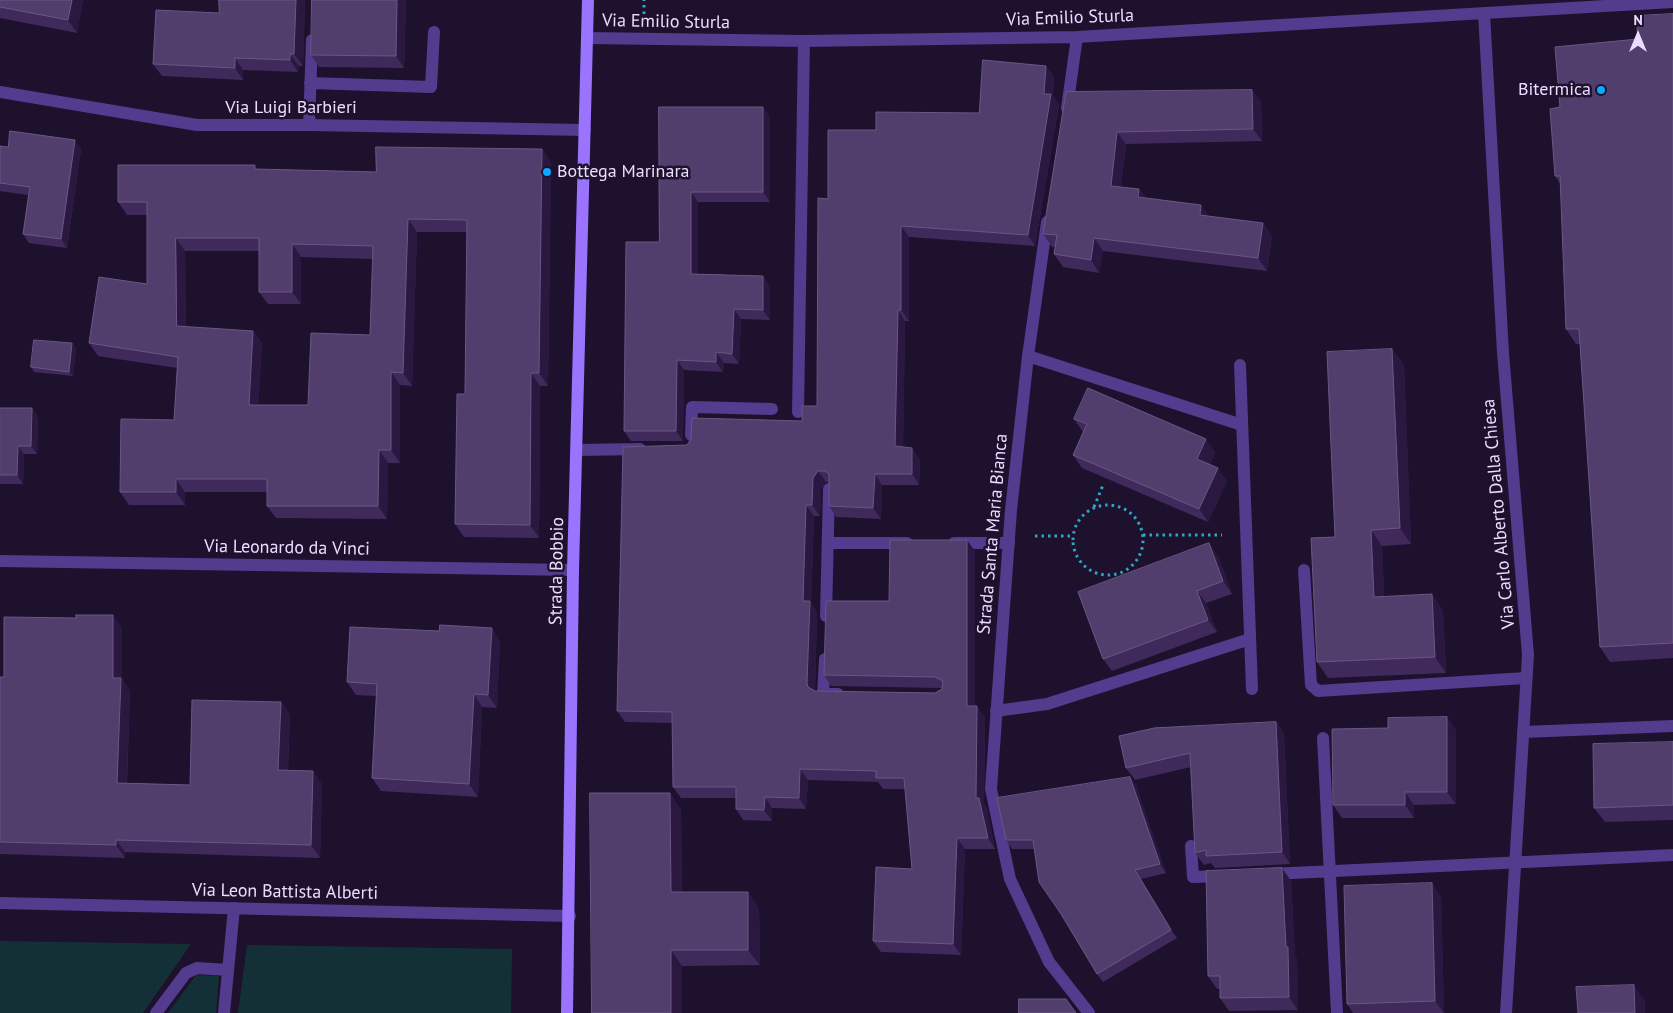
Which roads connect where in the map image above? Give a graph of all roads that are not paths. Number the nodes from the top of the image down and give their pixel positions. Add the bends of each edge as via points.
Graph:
1 (588, 0) edge
2 (1673, 2) edge
3 (1484, 13) junction
4 (312, 28) edge
5 (434, 32) dead end
6 (1077, 36) junction
7 (587, 38) junction
8 (804, 42) junction
9 (310, 83) junction
10 (0, 92) edge
11 (1065, 117) edge
12 (308, 125) junction
13 (585, 130) junction
14 (1049, 212) edge
15 (1028, 356) junction
16 (1240, 365) dead end
17 (772, 409) dead end
18 (798, 412) dead end
19 (1242, 425) junction
20 (656, 449) edge
21 (691, 449) edge
22 (578, 450) junction
23 (829, 489) edge
24 (1009, 539) junction
25 (828, 543) junction
26 (924, 543) edge
27 (943, 543) edge
28 (0, 561) edge
29 (574, 570) junction
30 (1304, 570) dead end
31 (825, 628) edge
32 (1250, 639) junction
33 (825, 647) edge
34 (1526, 678) junction
35 (1252, 689) dead end
36 (853, 694) edge
37 (996, 711) junction
38 (1673, 726) edge
39 (1523, 732) junction
40 (1324, 738) dead end
41 (1190, 846) dead end
42 (1673, 855) edge
43 (1515, 862) junction
44 (1330, 871) junction
45 (1262, 874) edge
46 (1232, 875) edge
47 (0, 903) edge
48 (234, 908) junction
49 (570, 916) junction
50 (228, 970) junction
51 (156, 1013) edge
52 (224, 1013) edge
53 (568, 1013) edge
54 (1088, 1013) edge
55 (1337, 1013) edge
56 (1506, 1013) edge

1 - 7 main road, Strada Bobbio
2 - 3 street, Via Emilio Sturla
3 - 6 street, Via Emilio Sturla
3 - 34 street, Via Carlo Alberto Dalla Chiesa via 1503,353 1527,645
4 - 9 street
5 - 9 street via 431,87
6 - 8 street, Via Emilio Sturla
6 - 11 street
7 - 8 street, Via Emilio Sturla
7 - 13 main road, Strada Bobbio
8 - 18 street
9 - 12 street
10 - 12 street, Via Luigi Barbieri via 197,125
12 - 13 street, Via Luigi Barbieri
13 - 22 main road, Strada Bobbio
14 - 15 street, Strada Santa Maria Bianca
15 - 19 street
15 - 24 street, Strada Santa Maria Bianca
16 - 19 street
17 - 21 street via 692,407
19 - 32 street
20 - 22 street
22 - 29 main road, Strada Bobbio
23 - 25 street
24 - 27 street
24 - 37 street, Strada Santa Maria Bianca
25 - 26 street
25 - 31 street
28 - 29 street, Via Leonardo da Vinci
29 - 49 main road, Strada Bobbio
30 - 34 street via 1311,684 1318,691
32 - 35 street
32 - 37 street via 1048,704
33 - 36 street via 824,694
34 - 39 street, Via Carlo Alberto Dalla Chiesa
37 - 54 street, Strada Santa Maria Bianca via 991,789 1010,879 1049,962
38 - 39 street
39 - 43 street, Via Carlo Alberto Dalla Chiesa
40 - 44 street
41 - 46 street via 1193,877
42 - 43 street
43 - 44 street
43 - 56 street, Via Carlo Alberto Dalla Chiesa
44 - 45 street
44 - 55 street
47 - 48 street, Via Leon Battista Alberti
48 - 49 street, Via Leon Battista Alberti
48 - 50 street
49 - 53 main road, Strada Bobbio
50 - 51 street via 197,968 186,973
50 - 52 street

